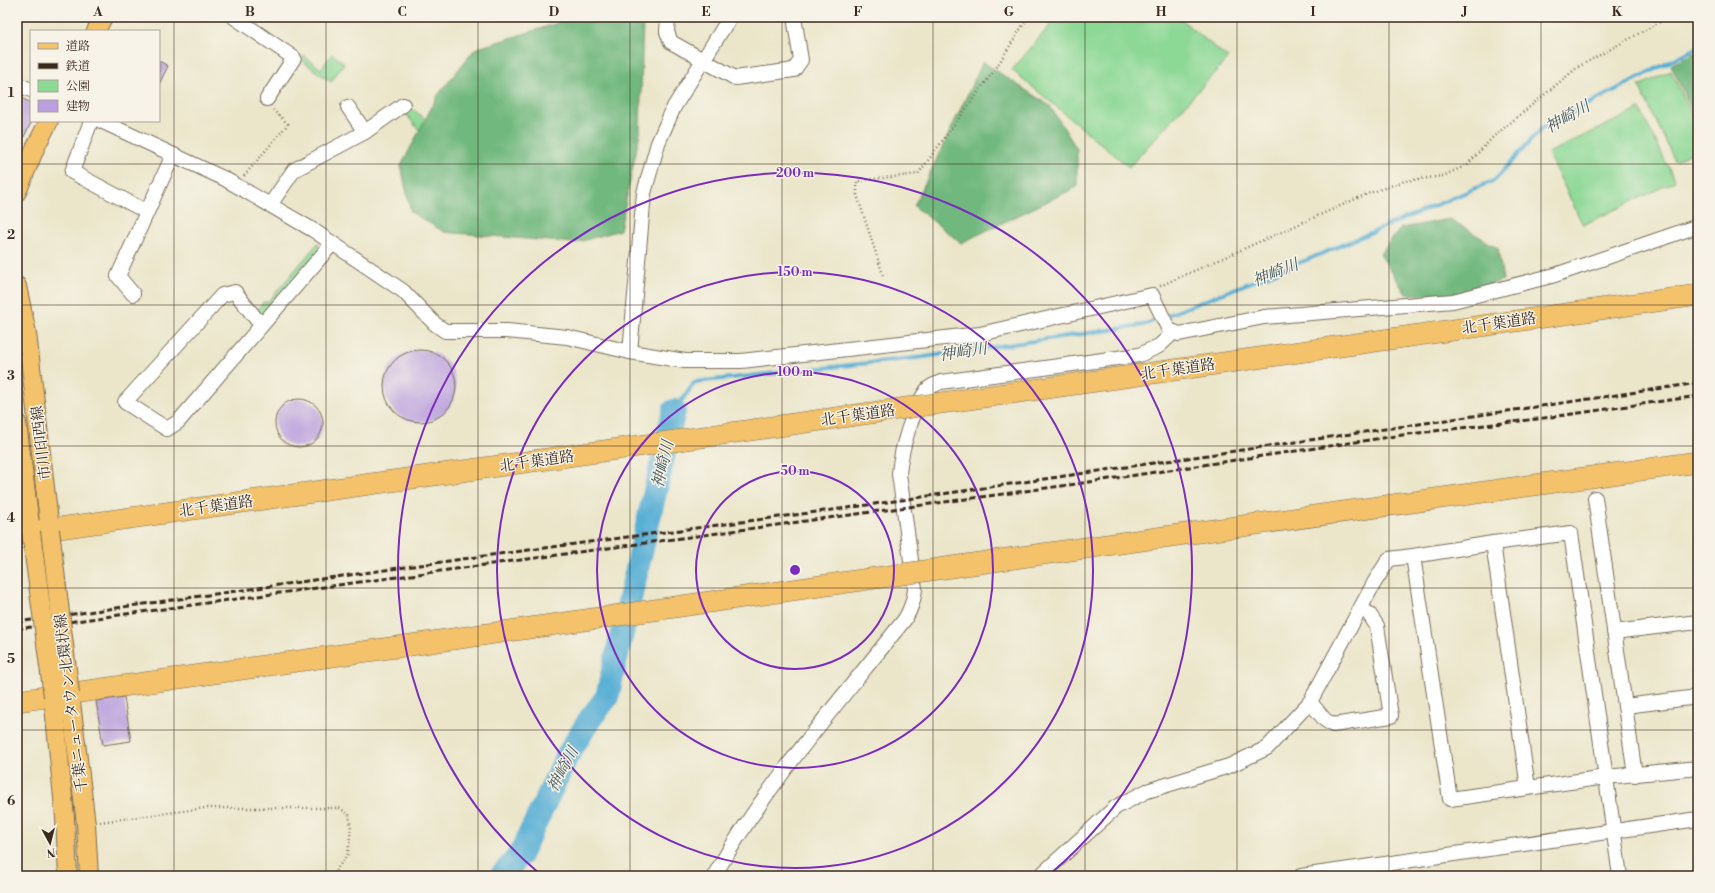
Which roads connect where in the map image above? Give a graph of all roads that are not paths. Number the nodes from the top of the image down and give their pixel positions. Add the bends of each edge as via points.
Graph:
1 (103, 17) edge
2 (234, 17) edge
3 (668, 17) edge
4 (730, 17) edge
5 (794, 17) edge
6 (96, 30) edge
7 (704, 60) junction
8 (17, 84) edge
9 (30, 90) edge
10 (267, 99) road end
11 (403, 105) dead end
12 (348, 107) dead end
13 (48, 122) edge
14 (91, 122) edge
15 (103, 122) edge
16 (365, 132) junction
17 (173, 155) junction
18 (17, 192) edge
19 (270, 205) junction
20 (147, 212) junction
21 (1698, 226) edge
22 (332, 244) junction
23 (17, 286) edge
24 (133, 294) dead end
25 (1698, 295) edge
26 (261, 325) junction
27 (1170, 328) junction
28 (630, 352) junction
29 (17, 423) edge
30 (1698, 462) edge
31 (1595, 498) dead end
32 (33, 532) edge
33 (1493, 543) junction
34 (1413, 556) junction
35 (1361, 608) junction
36 (1698, 622) edge
37 (1614, 632) junction
38 (62, 695) junction
39 (1698, 697) edge
40 (17, 702) edge
41 (1310, 702) junction
42 (1625, 706) junction
43 (1698, 768) edge
44 (1635, 774) junction
45 (1606, 777) junction
46 (1528, 788) junction
47 (1698, 819) edge
48 (1614, 831) junction
49 (68, 876) edge
50 (89, 876) edge
51 (714, 876) edge
52 (1040, 876) edge
53 (1301, 876) edge
54 (1620, 876) edge

1 - 6 main road
2 - 10 street via 294,58
3 - 7 street via 667,32 671,42
4 - 7 street
5 - 7 street via 801,60 794,70 735,78
7 - 28 street via 674,107 664,129 644,193
8 - 9 street
11 - 16 street
12 - 16 street
13 - 18 main road
14 - 20 street via 72,172
15 - 17 street
16 - 19 street via 294,170
17 - 19 street
17 - 20 street
19 - 22 street
20 - 24 street via 118,276
21 - 27 street via 1555,275 1453,301 1264,318 1179,334
22 - 26 street
22 - 28 street via 404,291 434,324 445,331 507,331 567,337
23 - 32 main road, 市川印西線 via 28,333
25 - 32 highway, 北千葉道路, bridge
26 - 26 street via 178,422 167,428 125,402 222,295 235,292
27 - 28 street via 1152,295 980,334 812,354 741,361 692,361
27 - 51 street via 1158,346 1139,355 941,382 928,388 913,416 899,474 915,589 912,607 742,829
29 - 32 main road, 市川印西線
30 - 38 highway, bridge
31 - 37 street
32 - 38 main road, 千葉ニュータウン北環状線, bridge
33 - 34 street
33 - 45 street via 1571,533
33 - 46 street
34 - 35 street via 1389,559
34 - 46 street via 1450,799
35 - 41 street
35 - 41 street via 1377,626 1391,716 1333,725 1325,720
36 - 37 street
37 - 42 street
38 - 40 highway
38 - 49 main road, 千葉ニュータウン北環状線
38 - 50 main road, 千葉ニュータウン北環状線 via 86,824
39 - 42 street
41 - 52 street via 1267,748 1229,766 1147,791 1116,807
42 - 44 street
43 - 44 street
44 - 45 street
45 - 46 street
45 - 48 street
47 - 48 street
48 - 53 street
48 - 54 street

